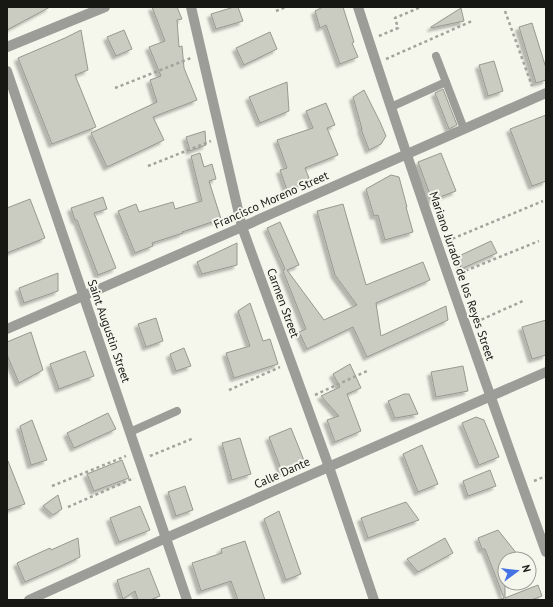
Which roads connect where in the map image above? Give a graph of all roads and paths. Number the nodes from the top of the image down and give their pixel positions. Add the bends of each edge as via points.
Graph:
1 (105, 7) edge
2 (191, 7) edge
3 (286, 7) edge
4 (358, 7) edge
5 (422, 7) edge
6 (276, 11) dead end
7 (505, 11) dead end
8 (472, 21) dead end
9 (369, 40) junction
10 (7, 47) edge
11 (202, 54) junction
12 (436, 56) dead end
13 (377, 63) junction
14 (7, 71) edge
15 (446, 82) junction
16 (115, 88) dead end
17 (541, 95) edge
18 (391, 107) junction
19 (464, 129) junction
20 (221, 137) junction
21 (406, 154) junction
22 (148, 166) dead end
23 (543, 201) dead end
24 (242, 227) junction
25 (539, 241) dead end
26 (438, 245) junction
27 (449, 277) junction
28 (83, 296) junction
29 (525, 300) dead end
30 (466, 326) junction
31 (7, 329) edge
32 (291, 363) junction
33 (367, 371) dead end
34 (546, 372) edge
35 (230, 390) dead end
36 (490, 396) junction
37 (304, 400) junction
38 (177, 410) dead end
39 (130, 432) junction
40 (194, 438) dead end
41 (138, 456) junction
42 (329, 466) junction
43 (144, 473) junction
44 (52, 486) dead end
45 (68, 507) dead end
46 (166, 538) junction
47 (546, 552) edge
48 (29, 600) edge
49 (187, 600) edge
50 (374, 600) edge

1 - 10 street
2 - 11 street, Carmen Street
3 - 6 path
4 - 9 street, Mariano Jurado de los Reyes Street
5 - 9 path via 395,18 398,28
7 - 17 path
8 - 13 path
9 - 13 street, Mariano Jurado de los Reyes Street
11 - 16 path
11 - 20 street, Carmen Street
12 - 15 lane
13 - 18 street, Mariano Jurado de los Reyes Street
14 - 28 street, Saint Augustin Street
15 - 18 lane
15 - 19 lane
17 - 19 street, Francisco Moreno Street
18 - 21 street, Mariano Jurado de los Reyes Street
19 - 21 street, Francisco Moreno Street
20 - 22 path
20 - 24 street, Carmen Street
21 - 24 street, Francisco Moreno Street
21 - 26 street, Mariano Jurado de los Reyes Street
23 - 26 path
24 - 28 street, Francisco Moreno Street
24 - 32 street, Carmen Street
25 - 27 path
26 - 27 street, Mariano Jurado de los Reyes Street
27 - 30 street, Mariano Jurado de los Reyes Street
28 - 31 street, Francisco Moreno Street
28 - 39 street, Saint Augustin Street
29 - 30 path
30 - 36 street, Mariano Jurado de los Reyes Street
32 - 35 path
32 - 37 street, Carmen Street
33 - 37 path
34 - 36 street, Calle Dante
36 - 42 street, Calle Dante
36 - 47 street, Mariano Jurado de los Reyes Street
37 - 42 street, Carmen Street
38 - 39 lane
39 - 41 street, Saint Augustin Street
40 - 41 path
41 - 43 street, Saint Augustin Street
41 - 44 path
42 - 46 street, Calle Dante
42 - 50 street, Carmen Street
43 - 45 path
43 - 46 street, Saint Augustin Street
46 - 48 street, Calle Dante
46 - 49 street, Saint Augustin Street

